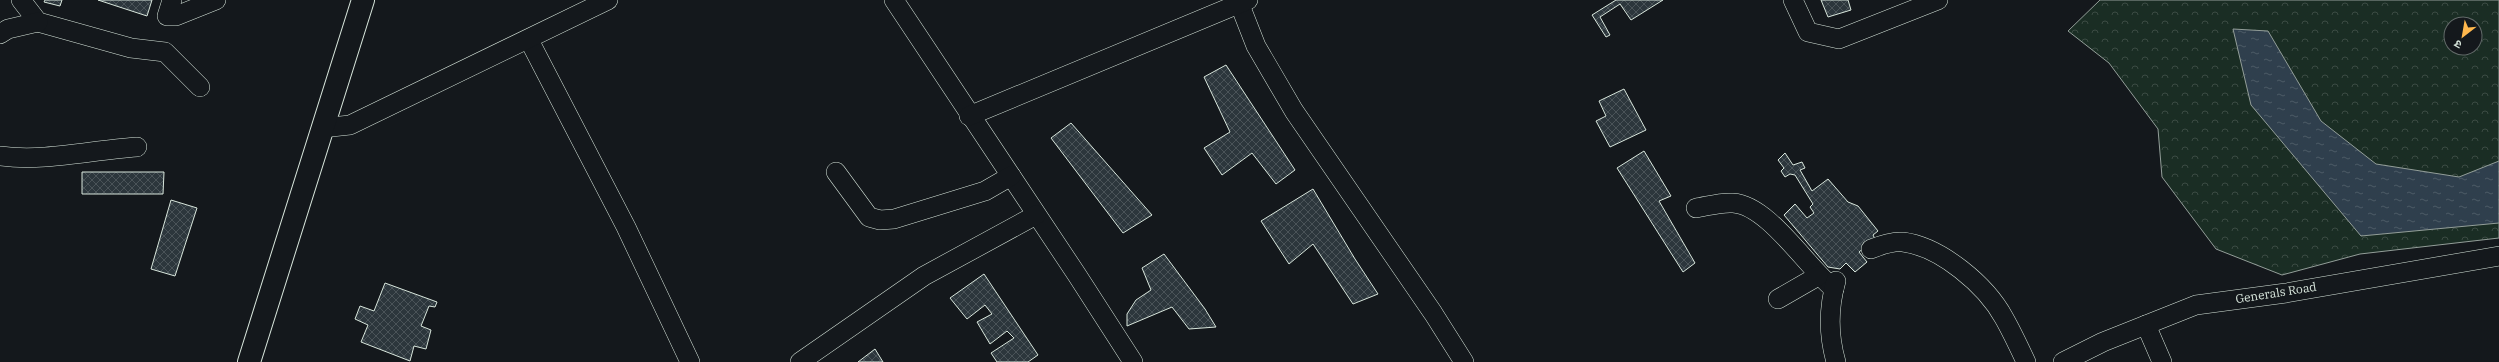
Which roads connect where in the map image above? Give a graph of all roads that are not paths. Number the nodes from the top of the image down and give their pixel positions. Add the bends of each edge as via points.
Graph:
1 (21, 0) edge
2 (172, 0) edge
3 (216, 0) edge
4 (363, 0) edge
5 (608, 0) edge
6 (894, 0) edge
7 (1793, 0) edge
8 (1938, 0) edge
9 (1242, 1) edge
10 (38, 22) junction
11 (0, 34) edge
12 (529, 40) junction
13 (200, 88) dead end
14 (969, 116) junction
15 (322, 128) junction
16 (137, 147) dead end
17 (0, 156) edge
18 (836, 172) dead end
19 (1011, 176) junction
20 (1696, 208) dead end
21 (1036, 215) junction
22 (1871, 249) dead end
23 (2499, 256) edge
24 (1818, 276) junction
25 (1778, 300) dead end
26 (2146, 325) junction
27 (249, 362) edge
28 (690, 362) edge
29 (800, 362) edge
30 (1132, 362) edge
31 (1464, 362) edge
32 (1836, 362) edge
33 (2026, 362) edge
34 (2063, 362) edge
35 (2162, 362) edge

1 - 10 street
2 - 3 street via 167,16 176,16
4 - 15 main road
5 - 12 street
6 - 14 street
7 - 8 street via 1808,32 1839,39
9 - 14 street
9 - 31 street via 1256,46 1294,111
10 - 11 street via 8,29
10 - 13 street via 131,48 165,52
12 - 15 street via 350,125
12 - 28 street via 626,227
14 - 19 street
15 - 27 main road
16 - 17 street via 53,157
18 - 19 street via 869,217 880,220 894,219 986,191
19 - 21 street
20 - 24 street via 1733,203 1749,207 1766,218
21 - 29 street via 924,276
21 - 30 street
22 - 33 street via 1886,243 1903,242 1934,252 1961,270 1982,288 2004,317
23 - 26 street, Generals Road via 2286,293 2196,305
24 - 25 street
24 - 32 street via 1835,285 1830,303 1829,329
26 - 34 street, Generals Road
26 - 35 street

